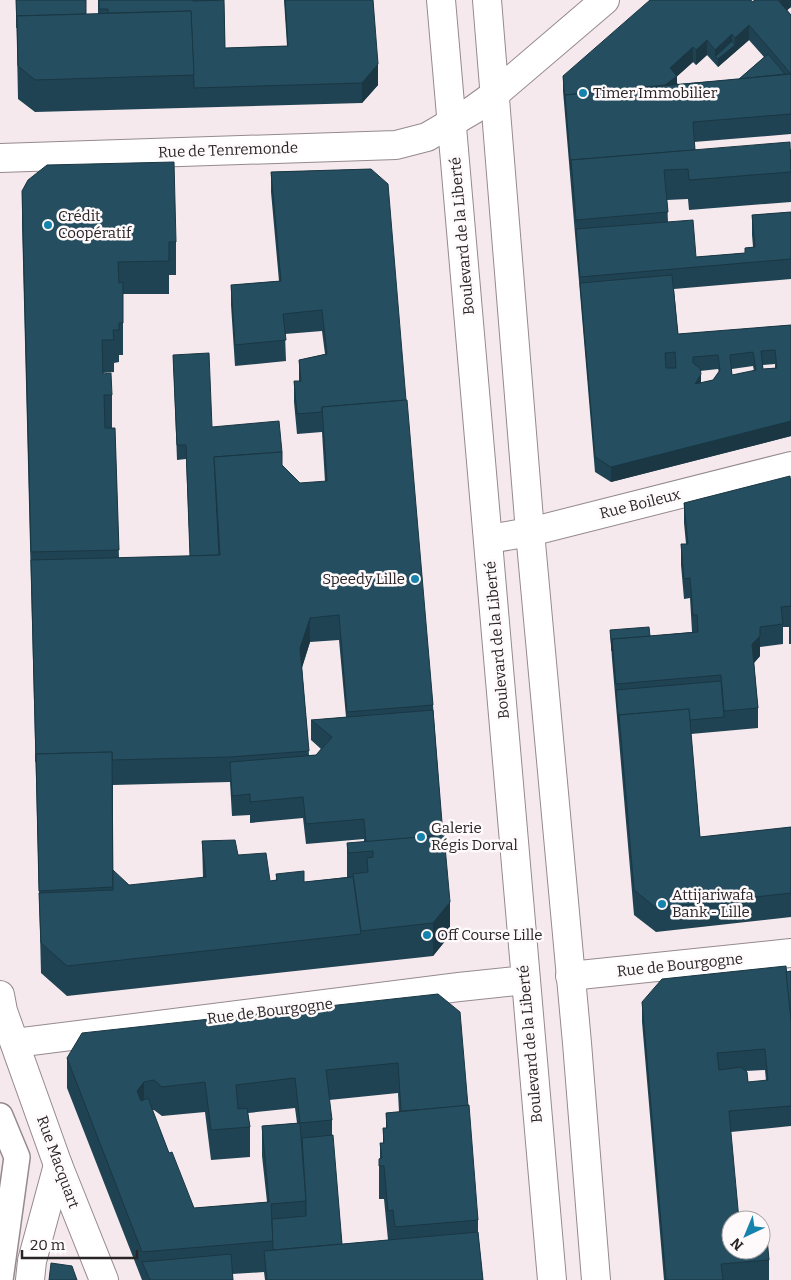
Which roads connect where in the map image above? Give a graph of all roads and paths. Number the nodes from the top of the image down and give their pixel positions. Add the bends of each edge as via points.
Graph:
1 (441, 0) edge
2 (487, 0) edge
3 (605, 0) edge
4 (495, 94) junction
5 (452, 124) junction
6 (0, 158) edge
7 (791, 466) edge
8 (530, 532) junction
9 (489, 539) junction
10 (791, 953) edge
11 (570, 976) junction
12 (524, 980) junction
13 (0, 995) edge
14 (15, 1043) junction
15 (0, 1116) edge
16 (58, 1164) junction
17 (0, 1280) edge
18 (30, 1280) edge
19 (104, 1280) edge
20 (552, 1280) edge
21 (596, 1280) edge

1 - 5 main road, Boulevard de la Liberté
2 - 4 main road
3 - 4 main road, Rue de Tenremonde
4 - 5 main road, Rue de Tenremonde
4 - 8 main road
5 - 6 main road, Rue de Tenremonde via 427,137 396,145
5 - 9 main road, Boulevard de la Liberté
7 - 8 main road, Rue Boileux
8 - 9 main road, Rue Boileux
8 - 11 main road
9 - 12 main road, Boulevard de la Liberté
10 - 11 main road, Rue de Bourgogne
11 - 21 main road
12 - 14 main road, Rue de Bourgogne
12 - 20 main road, Boulevard de la Liberté
13 - 14 main road, Rue Macquart
14 - 16 main road, Rue Macquart
15 - 17 street via 17,1157
16 - 18 main road via 32,1261
16 - 19 main road, Rue Macquart

